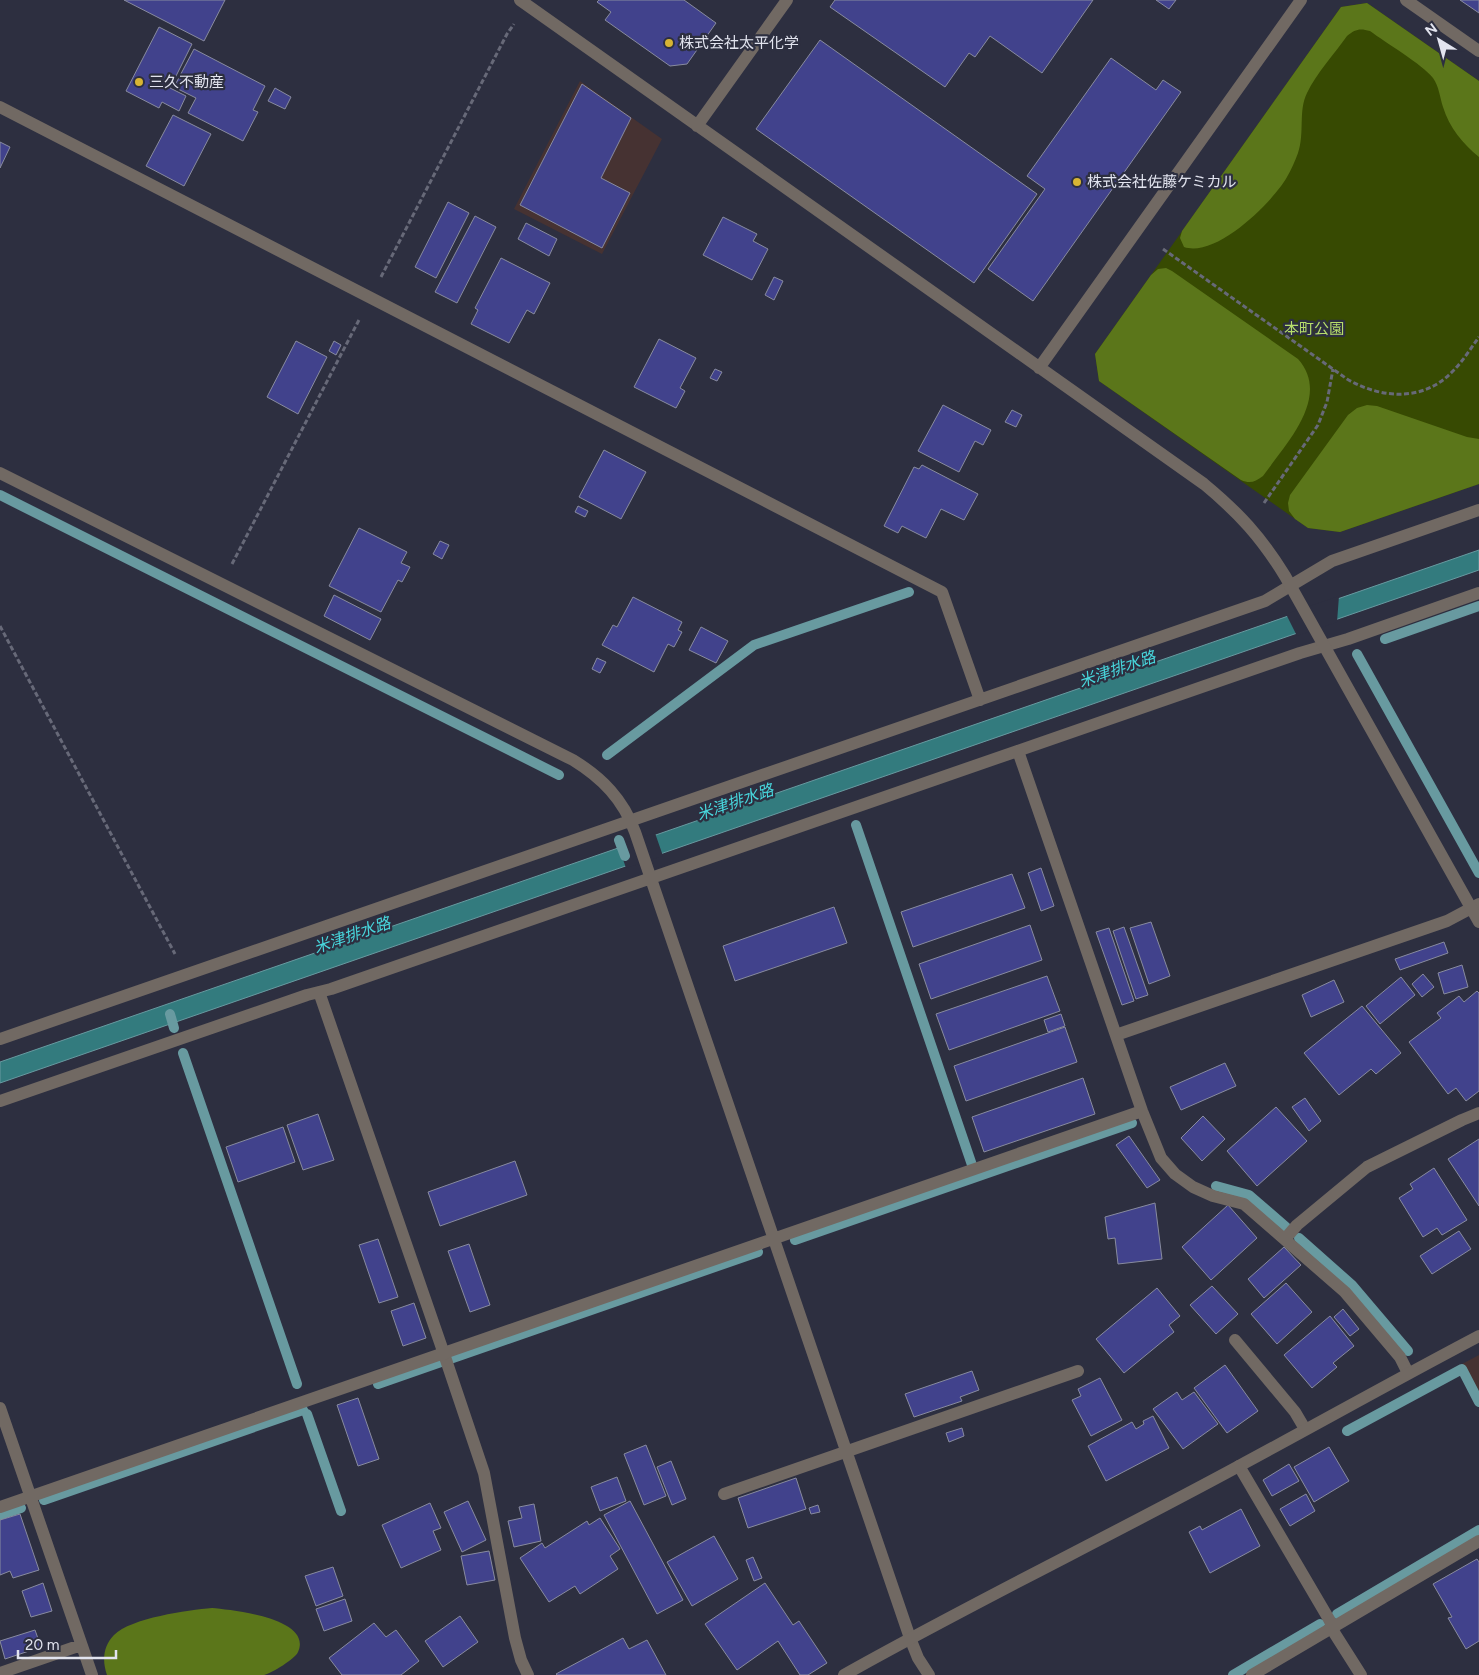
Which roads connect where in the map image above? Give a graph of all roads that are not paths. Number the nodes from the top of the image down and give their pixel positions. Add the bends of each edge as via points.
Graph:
1 (520, 0) edge
2 (787, 0) edge
3 (1301, 0) edge
4 (1406, 0) edge
5 (1479, 52) edge
6 (0, 107) edge
7 (697, 126) junction
8 (1039, 368) junction
9 (0, 473) edge
10 (1479, 510) edge
11 (1292, 590) junction
12 (1479, 594) edge
13 (1323, 644) junction
14 (980, 700) junction
15 (1018, 751) junction
16 (633, 826) junction
17 (649, 874) junction
18 (1475, 906) edge
19 (1479, 922) edge
20 (319, 992) junction
21 (1116, 1035) junction
22 (0, 1039) edge
23 (0, 1101) edge
24 (1142, 1111) junction
25 (1479, 1113) edge
26 (774, 1239) junction
27 (1285, 1239) junction
28 (1479, 1336) edge
29 (1235, 1340) dead end
30 (444, 1354) junction
31 (1078, 1372) dead end
32 (1408, 1373) junction
33 (0, 1408) edge
34 (1305, 1429) junction
35 (847, 1451) junction
36 (1239, 1466) junction
37 (724, 1494) dead end
38 (30, 1497) junction
39 (0, 1507) edge
40 (1479, 1542) edge
41 (1332, 1628) junction
42 (910, 1638) junction
43 (82, 1645) junction
44 (0, 1673) edge
45 (92, 1675) edge
46 (528, 1675) edge
47 (844, 1675) edge
48 (929, 1675) edge
49 (1252, 1675) edge
50 (1361, 1675) edge

1 - 7 street
2 - 7 street
3 - 8 street
4 - 5 street
6 - 14 street via 942,592
7 - 8 street
8 - 11 street via 1228,504 1268,550
9 - 16 street via 573,760 607,785
10 - 11 street via 1332,560
11 - 13 street
11 - 14 street
12 - 13 street
13 - 15 street
13 - 18 street
14 - 16 street
15 - 17 street
15 - 21 street
16 - 17 street
16 - 22 street
17 - 20 street
17 - 26 street
18 - 19 street
18 - 21 street via 1447,921
20 - 23 street
20 - 30 street
21 - 24 street
24 - 26 street
24 - 27 street via 1161,1158 1175,1174 1213,1196 1244,1204
25 - 27 street via 1366,1167
26 - 30 street
26 - 35 street
27 - 32 street via 1345,1292 1400,1357
28 - 32 street
29 - 34 street via 1295,1412
30 - 38 street
30 - 46 street via 484,1472 515,1638
31 - 35 street
32 - 34 street
33 - 38 street
34 - 36 street
35 - 37 street
35 - 42 street
36 - 41 street
36 - 42 street
38 - 39 street
38 - 43 street
40 - 41 street
41 - 49 street
41 - 50 street
42 - 47 street
42 - 48 street
43 - 44 street
43 - 45 street

